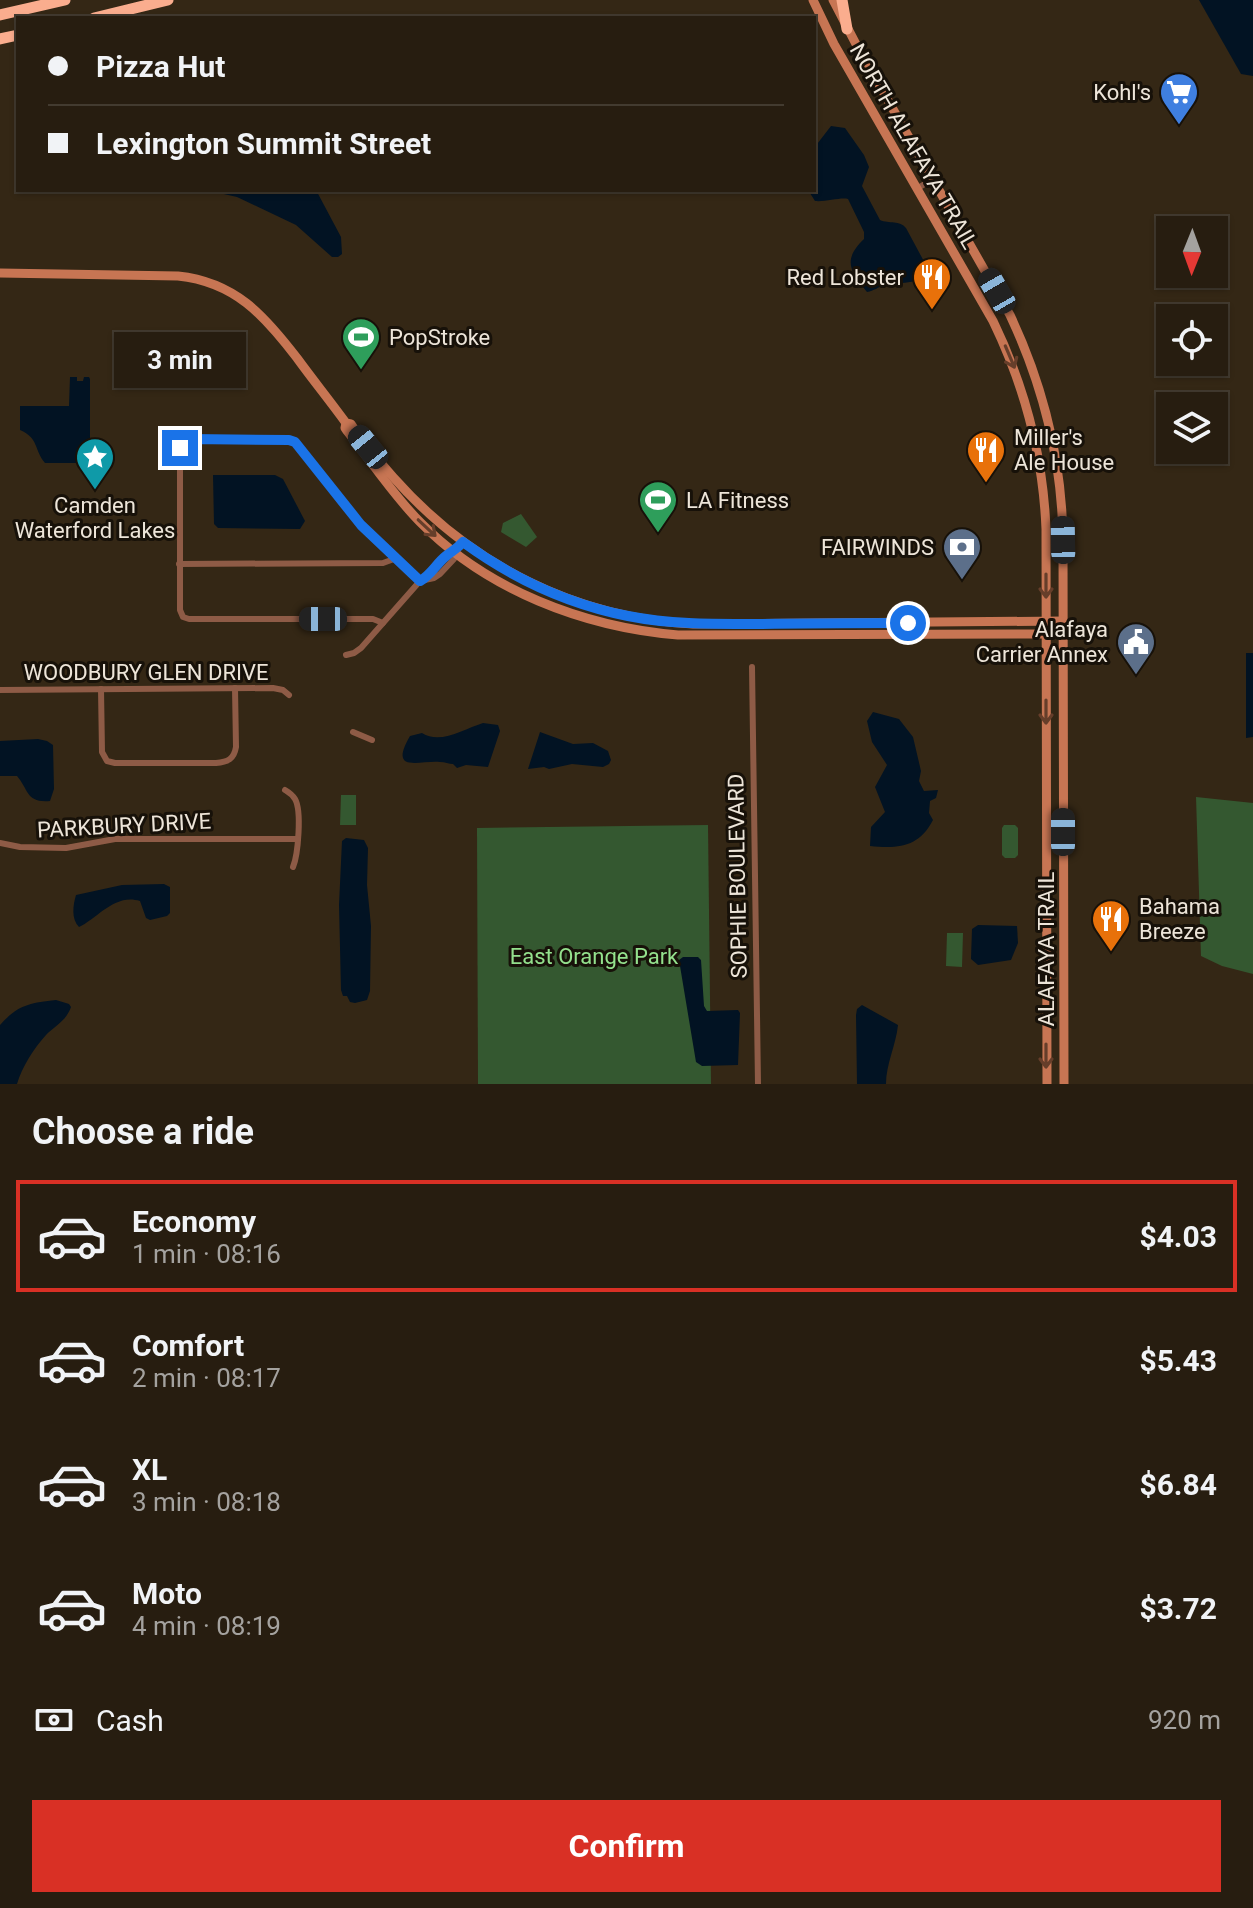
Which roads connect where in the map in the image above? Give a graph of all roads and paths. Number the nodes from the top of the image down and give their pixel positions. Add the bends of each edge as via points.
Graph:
1 (65, 0) edge
2 (168, 0) edge
3 (813, 0) edge
4 (833, 0) edge
5 (842, 0) edge
6 (0, 15) edge
7 (102, 16) edge
8 (847, 29) junction
9 (930, 174) junction
10 (911, 176) junction
11 (918, 188) junction
12 (0, 273) edge
13 (1038, 384) junction
14 (1023, 394) junction
15 (1042, 394) junction
16 (346, 423) junction
17 (463, 542) junction
18 (455, 551) junction
19 (394, 559) junction
20 (179, 564) junction
21 (422, 581) junction
22 (600, 610) junction
23 (597, 621) junction
24 (1046, 621) junction
25 (1063, 621) junction
26 (934, 622) junction
27 (383, 623) junction
28 (1046, 634) junction
29 (1063, 634) junction
30 (862, 635) junction
31 (346, 655) dead end
32 (752, 667) dead end
33 (235, 688) junction
34 (101, 689) junction
35 (0, 690) edge
36 (289, 695) dead end
37 (353, 732) dead end
38 (372, 740) dead end
39 (285, 790) dead end
40 (1046, 802) junction
41 (1063, 803) junction
42 (298, 839) junction
43 (0, 843) edge
44 (293, 867) dead end
45 (1064, 981) junction
46 (1046, 983) junction
47 (758, 1084) edge
48 (1047, 1084) edge
49 (1064, 1084) edge

1 - 6 highway
2 - 7 highway
3 - 10 main road, NORTH ALAFAYA TRAIL
4 - 8 main road, NORTH ALAFAYA TRAIL
5 - 8 highway
8 - 9 main road, NORTH ALAFAYA TRAIL
9 - 10 street
9 - 11 street
9 - 13 main road, NORTH ALAFAYA TRAIL via 1010,315
10 - 11 main road, NORTH ALAFAYA TRAIL
11 -> 14 main road, NORTH ALAFAYA TRAIL via 993,321
12 - 16 main road via 178,276 219,286 264,318
13 - 14 street
13 - 15 main road, NORTH ALAFAYA TRAIL
14 - 15 street
14 -> 24 main road, NORTH ALAFAYA TRAIL via 1043,488
15 - 25 main road, NORTH ALAFAYA TRAIL via 1061,487
16 - 17 main road via 412,498
16 -> 18 main road via 410,510
17 - 18 street
17 - 22 main road via 527,582
18 - 21 street via 440,574
18 - 23 main road via 533,598
19 - 20 street
19 - 20 street via 295,442 190,439 180,448
19 - 21 street
20 - 27 street via 180,610 187,619
21 - 27 street
22 - 23 street
22 - 26 main road via 693,624
23 - 30 main road via 678,635
24 - 25 main road
24 - 26 main road
24 - 28 main road, NORTH ALAFAYA TRAIL
25 - 29 main road, ALAFAYA TRAIL
26 - 30 main road via 921,630 871,630
27 - 31 street via 358,651
28 - 29 main road
28 - 30 main road
28 -> 40 main road, ALAFAYA TRAIL
29 - 41 main road, ALAFAYA TRAIL
32 - 47 street, SOPHIE BOULEVARD
33 - 34 street, WOODBURY GLEN DRIVE
33 - 34 street via 234,755 216,763 107,761 102,752
33 - 36 street, WOODBURY GLEN DRIVE via 278,689
34 - 35 street, WOODBURY GLEN DRIVE
37 - 38 street
39 - 42 street via 298,806
40 - 41 street
40 - 46 main road, ALAFAYA TRAIL
41 - 45 main road, ALAFAYA TRAIL
42 - 43 street, PARKBURY DRIVE via 115,839 66,848
42 - 44 street
45 - 46 street
45 - 49 main road, ALAFAYA TRAIL
46 -> 48 main road, ALAFAYA TRAIL

